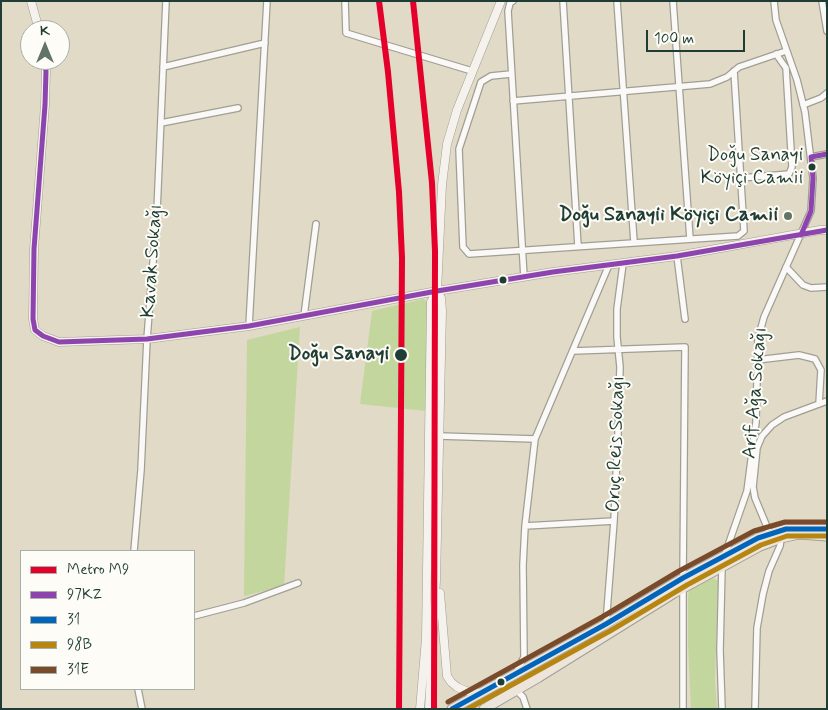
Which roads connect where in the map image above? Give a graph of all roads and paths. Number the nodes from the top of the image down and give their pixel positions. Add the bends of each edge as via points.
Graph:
1 (31, 1) edge
2 (166, 1) edge
3 (267, 1) edge
4 (345, 1) edge
5 (501, 1) edge
6 (513, 1) edge
7 (562, 1) edge
8 (617, 1) edge
9 (673, 1) edge
10 (774, 1) edge
11 (822, 1) edge
12 (36, 20) edge
13 (827, 31) edge
14 (265, 43) junction
15 (786, 50) junction
16 (776, 54) junction
17 (164, 67) junction
18 (46, 70) edge
19 (472, 71) junction
20 (734, 71) junction
21 (512, 74) junction
22 (679, 86) junction
23 (624, 91) junction
24 (827, 93) edge
25 (569, 96) junction
26 (513, 100) junction
27 (803, 105) junction
28 (238, 108) dead end
29 (161, 123) junction
30 (827, 154) edge
31 (811, 157) junction
32 (741, 178) junction
33 (316, 224) dead end
34 (827, 230) edge
35 (801, 235) junction
36 (690, 239) junction
37 (634, 242) junction
38 (578, 246) junction
39 (522, 250) junction
40 (678, 256) junction
41 (624, 264) junction
42 (609, 265) junction
43 (786, 268) junction
44 (524, 277) junction
45 (827, 287) edge
46 (437, 291) junction
47 (304, 316) junction
48 (685, 320) dead end
49 (248, 326) junction
50 (147, 339) junction
51 (618, 350) junction
52 (574, 351) junction
53 (757, 360) junction
54 (827, 401) edge
55 (819, 404) junction
56 (439, 436) junction
57 (535, 439) junction
58 (614, 521) junction
59 (525, 526) junction
60 (827, 529) edge
61 (770, 534) junction
62 (827, 536) edge
63 (780, 538) junction
64 (134, 550) edge
65 (724, 557) junction
66 (722, 566) junction
67 (683, 578) junction
68 (436, 580) junction
69 (298, 583) dead end
70 (683, 588) junction
71 (195, 616) edge
72 (606, 624) junction
73 (524, 657) junction
74 (531, 665) junction
75 (515, 674) junction
76 (138, 690) edge
77 (516, 690) junction
78 (481, 693) junction
79 (142, 709) edge
80 (420, 709) edge
81 (429, 709) edge
82 (452, 709) edge
83 (484, 709) edge
84 (527, 709) edge
85 (683, 709) edge
86 (722, 709) edge
87 (755, 709) edge

1 - 12 main road
2 - 17 street, Kavak Sokağı
3 - 14 street
4 - 19 street via 346,33
5 - 19 main road
6 - 21 street via 508,11
7 - 25 street
8 - 23 street
9 - 22 street
10 - 15 street, Arif Ağa Sokağı via 776,20
11 - 13 street
14 - 17 street
14 - 49 street
15 - 16 street
15 - 27 street, Arif Ağa Sokağı
16 - 20 street
16 - 32 street via 786,68 792,167 789,174
17 - 29 street, Kavak Sokağı
18 - 50 main road via 35,232 33,319 36,330 59,342
19 - 46 main road via 447,144
20 - 22 street via 710,84
20 - 32 street
21 - 26 street
21 - 39 street via 491,76 481,82 459,148 463,247 469,254
22 - 23 street
22 - 36 street
23 - 25 street
23 - 37 street
24 - 27 street
25 - 26 street
25 - 38 street
26 - 39 street
27 - 31 street, Arif Ağa Sokağı
28 - 29 street
29 - 50 street, Kavak Sokağı
30 - 31 street
31 - 35 street, Arif Ağa Sokağı via 811,211
32 - 36 street via 744,231 738,236
33 - 47 street
34 - 35 main road
35 - 40 main road
35 - 43 street, Arif Ağa Sokağı
36 - 37 street
37 - 38 street
38 - 39 street
39 - 44 street
40 - 41 main road
40 - 48 street
41 - 42 main road
41 - 51 street, Oruç Reis Sokağı via 617,309
42 - 44 main road
42 - 52 street
43 - 45 street via 803,285
43 - 53 street, Arif Ağa Sokağı via 764,317
44 - 46 main road
46 - 47 main road
46 - 56 main road via 442,311
46 - 80 main road via 431,302 426,629
47 - 49 main road
49 - 50 main road
50 - 64 street, Kavak Sokağı
51 - 52 street
51 - 58 street, Oruç Reis Sokağı
51 - 67 street via 685,346
52 - 57 street
53 - 55 street via 799,355 815,359 821,370
53 - 65 street, Arif Ağa Sokağı via 756,422 747,491
54 - 55 street
55 - 61 street via 772,425 756,448 753,486
56 - 57 street
56 - 68 main road
57 - 59 street
58 - 59 street
58 - 72 street, Oruç Reis Sokağı
59 - 73 street
60 - 61 main road via 786,528
61 - 65 main road
62 - 63 main road via 799,534
63 - 66 main road
63 - 87 street via 763,594 757,628
65 - 67 main road
66 - 70 main road
66 - 86 street
67 - 72 main road
68 - 78 main road via 447,676 457,687
68 - 81 main road
69 - 71 street via 244,603
70 - 77 main road
70 - 85 street
72 - 74 main road
73 - 74 street
73 - 75 street
74 - 75 main road
75 - 78 main road
76 - 79 street
77 - 83 main road
77 - 84 street via 523,697
78 - 82 main road

